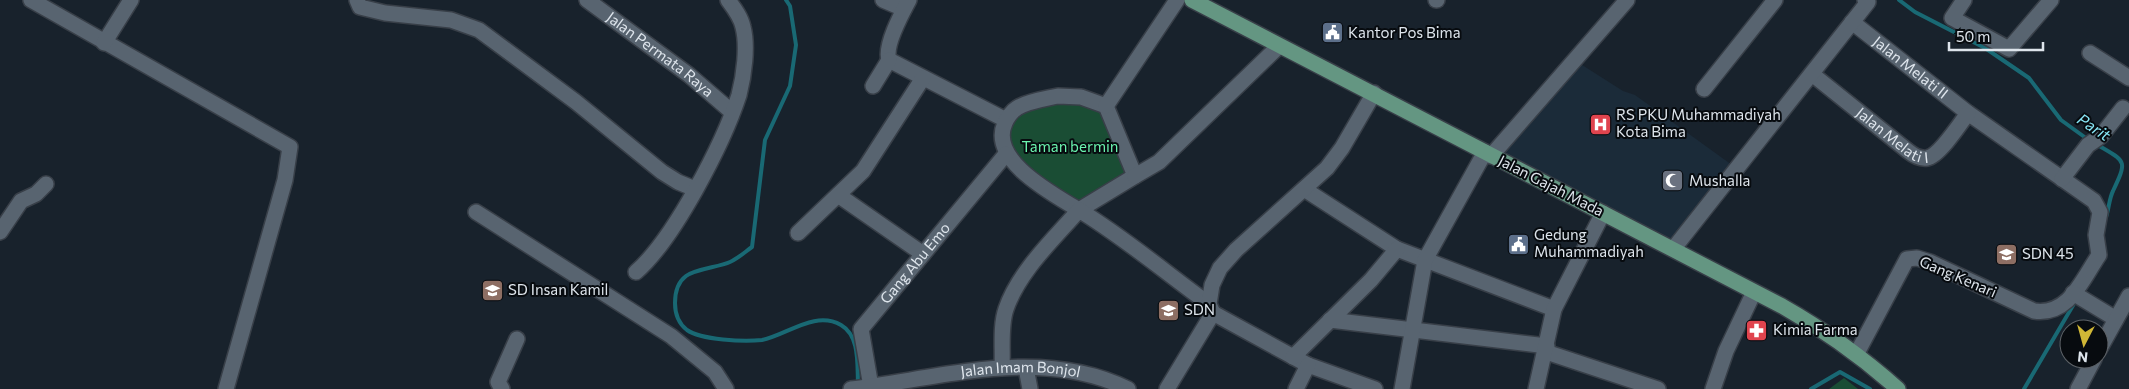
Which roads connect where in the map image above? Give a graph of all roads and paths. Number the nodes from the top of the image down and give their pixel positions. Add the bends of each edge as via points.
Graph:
1 (31, 0) edge
2 (132, 0) edge
3 (356, 0) edge
4 (587, 0) edge
5 (728, 0) edge
6 (883, 0) edge
7 (1177, 0) edge
8 (1192, 0) edge
9 (1775, 0) edge
10 (1865, 0) edge
11 (1964, 0) edge
12 (2050, 0) edge
13 (1625, 1) edge
14 (906, 5) edge
15 (1852, 22) junction
16 (104, 43) junction
17 (1280, 46) junction
18 (2090, 53) dead end
19 (889, 60) junction
20 (1812, 74) junction
21 (923, 78) junction
22 (2129, 78) edge
23 (873, 86) dead end
24 (1704, 89) dead end
25 (1374, 93) junction
26 (1106, 106) junction
27 (2123, 108) dead end
28 (732, 112) junction
29 (1968, 113) junction
30 (1006, 120) junction
31 (1006, 154) junction
32 (1488, 154) junction
33 (1135, 176) junction
34 (2062, 179) junction
35 (46, 184) dead end
36 (695, 189) junction
37 (1304, 189) junction
38 (838, 195) junction
39 (1079, 210) junction
40 (476, 212) dead end
41 (1603, 212) junction
42 (0, 232) edge
43 (798, 233) dead end
44 (1674, 248) junction
45 (1397, 249) junction
46 (923, 254) junction
47 (1425, 260) junction
48 (636, 272) dead end
49 (1754, 292) junction
50 (2077, 295) junction
51 (2129, 296) edge
52 (1211, 308) junction
53 (1554, 309) junction
54 (1330, 320) junction
55 (2116, 320) junction
56 (1412, 330) junction
57 (2109, 332) edge
58 (517, 339) dead end
59 (1546, 349) junction
60 (1857, 353) junction
61 (1293, 356) junction
62 (1308, 364) junction
63 (1002, 367) junction
64 (1026, 368) junction
65 (2089, 369) edge
66 (861, 388) edge
67 (226, 389) edge
68 (502, 389) edge
69 (726, 389) edge
70 (1030, 389) edge
71 (1128, 389) edge
72 (1167, 389) edge
73 (1296, 389) edge
74 (1375, 389) edge
75 (1402, 389) edge
76 (1536, 389) edge
77 (1658, 389) edge
78 (1713, 389) edge
79 (1898, 389) edge
80 (2078, 389) edge

1 - 16 street
2 - 16 street
3 - 36 street via 360,7 374,12 451,20 479,30 576,102 662,172
4 - 28 street, Jalan Permata Raya via 689,74
5 - 28 street via 743,27 744,46 739,94
6 - 14 street
7 - 26 street
8 - 17 main road, Jalan Gajah Mada
9 - 24 street
10 - 15 street via 1868,2
11 - 12 street via 1952,18 2009,49
13 - 32 street
14 - 19 street via 888,51
15 - 20 street
15 - 29 street, Jalan Melati II
16 - 67 street via 290,147 285,180
17 - 25 main road, Jalan Gajah Mada
17 - 33 street via 1159,162
18 - 22 street
19 - 21 street
19 - 23 street
20 - 29 street, Jalan Melati I via 1908,151 1922,158 1937,152
20 - 44 street
21 - 30 street
21 - 38 street via 863,171
25 - 32 main road, Jalan Gajah Mada
25 - 37 street via 1336,157
26 - 30 street via 1081,97 1058,96 1016,108
26 - 33 street
27 - 34 street
28 - 36 street
29 - 34 street, Jalan Melati II
30 - 31 street via 1000,133
31 - 39 street via 1019,168
31 - 46 street, Gang Abu Emo
32 - 41 main road, Jalan Gajah Mada
32 - 47 street
33 - 39 street
34 - 50 street, Jalan Melati II via 2094,201 2100,212 2096,235 2099,255
35 - 42 street via 36,194 21,201
36 - 48 street via 650,260
37 - 45 street
37 - 52 street via 1220,268 1212,285
38 - 43 street
38 - 46 street
39 - 52 street via 1115,232
39 - 63 street via 1032,264 1014,294 1004,319
40 - 69 street via 671,336 715,372
41 - 44 main road, Jalan Gajah Mada
41 - 53 street
44 - 49 main road, Jalan Gajah Mada
45 - 47 street
45 - 54 street
46 - 66 street, Gang Abu Emo via 861,329
47 - 53 street
47 - 56 street
49 - 60 main road, Jalan Gajah Mada via 1822,329
49 - 78 street
50 - 55 street
50 - 60 street, Gang Kenari via 2057,310 2046,313 2034,311 1930,262 1907,259
51 - 55 street
52 - 61 street
52 - 72 street
53 - 59 street
54 - 56 street
54 - 61 street
55 - 57 street
56 - 59 street
56 - 75 street
58 - 68 street via 498,382
59 - 76 street
59 - 77 street
60 - 79 main road, Jalan Gajah Mada
61 - 62 street
62 - 73 street
62 - 74 street
63 - 64 street, Jalan Imam Bonjol
63 - 66 street, Jalan Imam Bonjol
64 - 70 street
64 - 71 street, Jalan Imam Bonjol via 1078,372
65 - 80 street

